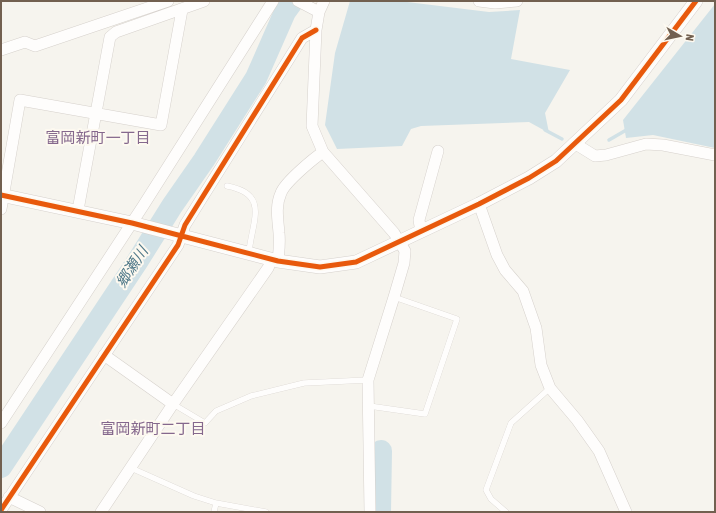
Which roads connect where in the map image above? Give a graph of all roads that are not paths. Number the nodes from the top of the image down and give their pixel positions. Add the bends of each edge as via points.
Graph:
1 (168, 1) edge
2 (204, 1) edge
3 (273, 1) edge
4 (298, 1) edge
5 (324, 1) edge
6 (479, 1) edge
7 (517, 1) edge
8 (696, 1) edge
9 (182, 10) junction
10 (316, 10) junction
11 (316, 30) junction
12 (1, 50) edge
13 (96, 113) junction
14 (574, 143) junction
15 (438, 151) dead end
16 (323, 152) junction
17 (715, 155) edge
18 (227, 186) dead end
19 (2, 195) edge
20 (479, 204) junction
21 (1, 209) edge
22 (78, 210) junction
23 (132, 223) junction
24 (421, 232) junction
25 (182, 236) junction
26 (400, 241) junction
27 (249, 252) junction
28 (275, 260) junction
29 (394, 297) junction
30 (104, 355) junction
31 (368, 380) junction
32 (550, 388) junction
33 (173, 404) junction
34 (369, 406) junction
35 (1, 423) edge
36 (131, 468) junction
37 (9, 497) junction
38 (216, 503) junction
39 (1, 510) edge
40 (40, 512) edge
41 (101, 512) edge
42 (214, 512) edge
43 (266, 512) edge
44 (370, 512) edge
45 (506, 512) edge
46 (626, 512) edge

1 - 12 street via 35,46 25,42
2 - 9 street
3 - 23 street
4 - 10 street
5 - 10 street
6 - 7 street
8 - 14 street via 621,100
9 - 13 street via 110,36
9 - 13 street via 161,125
10 - 11 street
11 - 16 street via 312,126
11 - 25 street via 302,38 185,225
13 - 19 street via 20,100
13 - 22 street
14 - 17 street via 595,156 646,144
14 - 20 street via 556,161
15 - 24 street via 419,220
16 - 26 street
16 - 28 street via 280,193 277,217 280,234
18 - 27 lane via 248,193 254,202 256,213
19 - 21 street
19 - 22 street
20 - 24 street
20 - 32 street via 497,255 505,270 523,291 536,328 541,365
22 - 23 street
23 - 25 street
23 - 35 street
24 - 26 street
25 - 27 street
25 - 30 street
26 - 28 street via 356,262 320,267
26 - 29 street via 405,251 404,263
27 - 28 street
28 - 33 street
29 - 31 street
29 - 34 lane via 457,319 425,414
30 - 33 street
30 - 37 street
31 - 33 lane via 304,383 251,396 216,411 205,423
31 - 34 street
32 - 45 lane via 511,423 486,490
32 - 46 street via 599,451
33 - 36 street
34 - 44 street
36 - 38 lane
36 - 41 street
37 - 39 street
37 - 40 street
38 - 42 lane
38 - 43 lane

